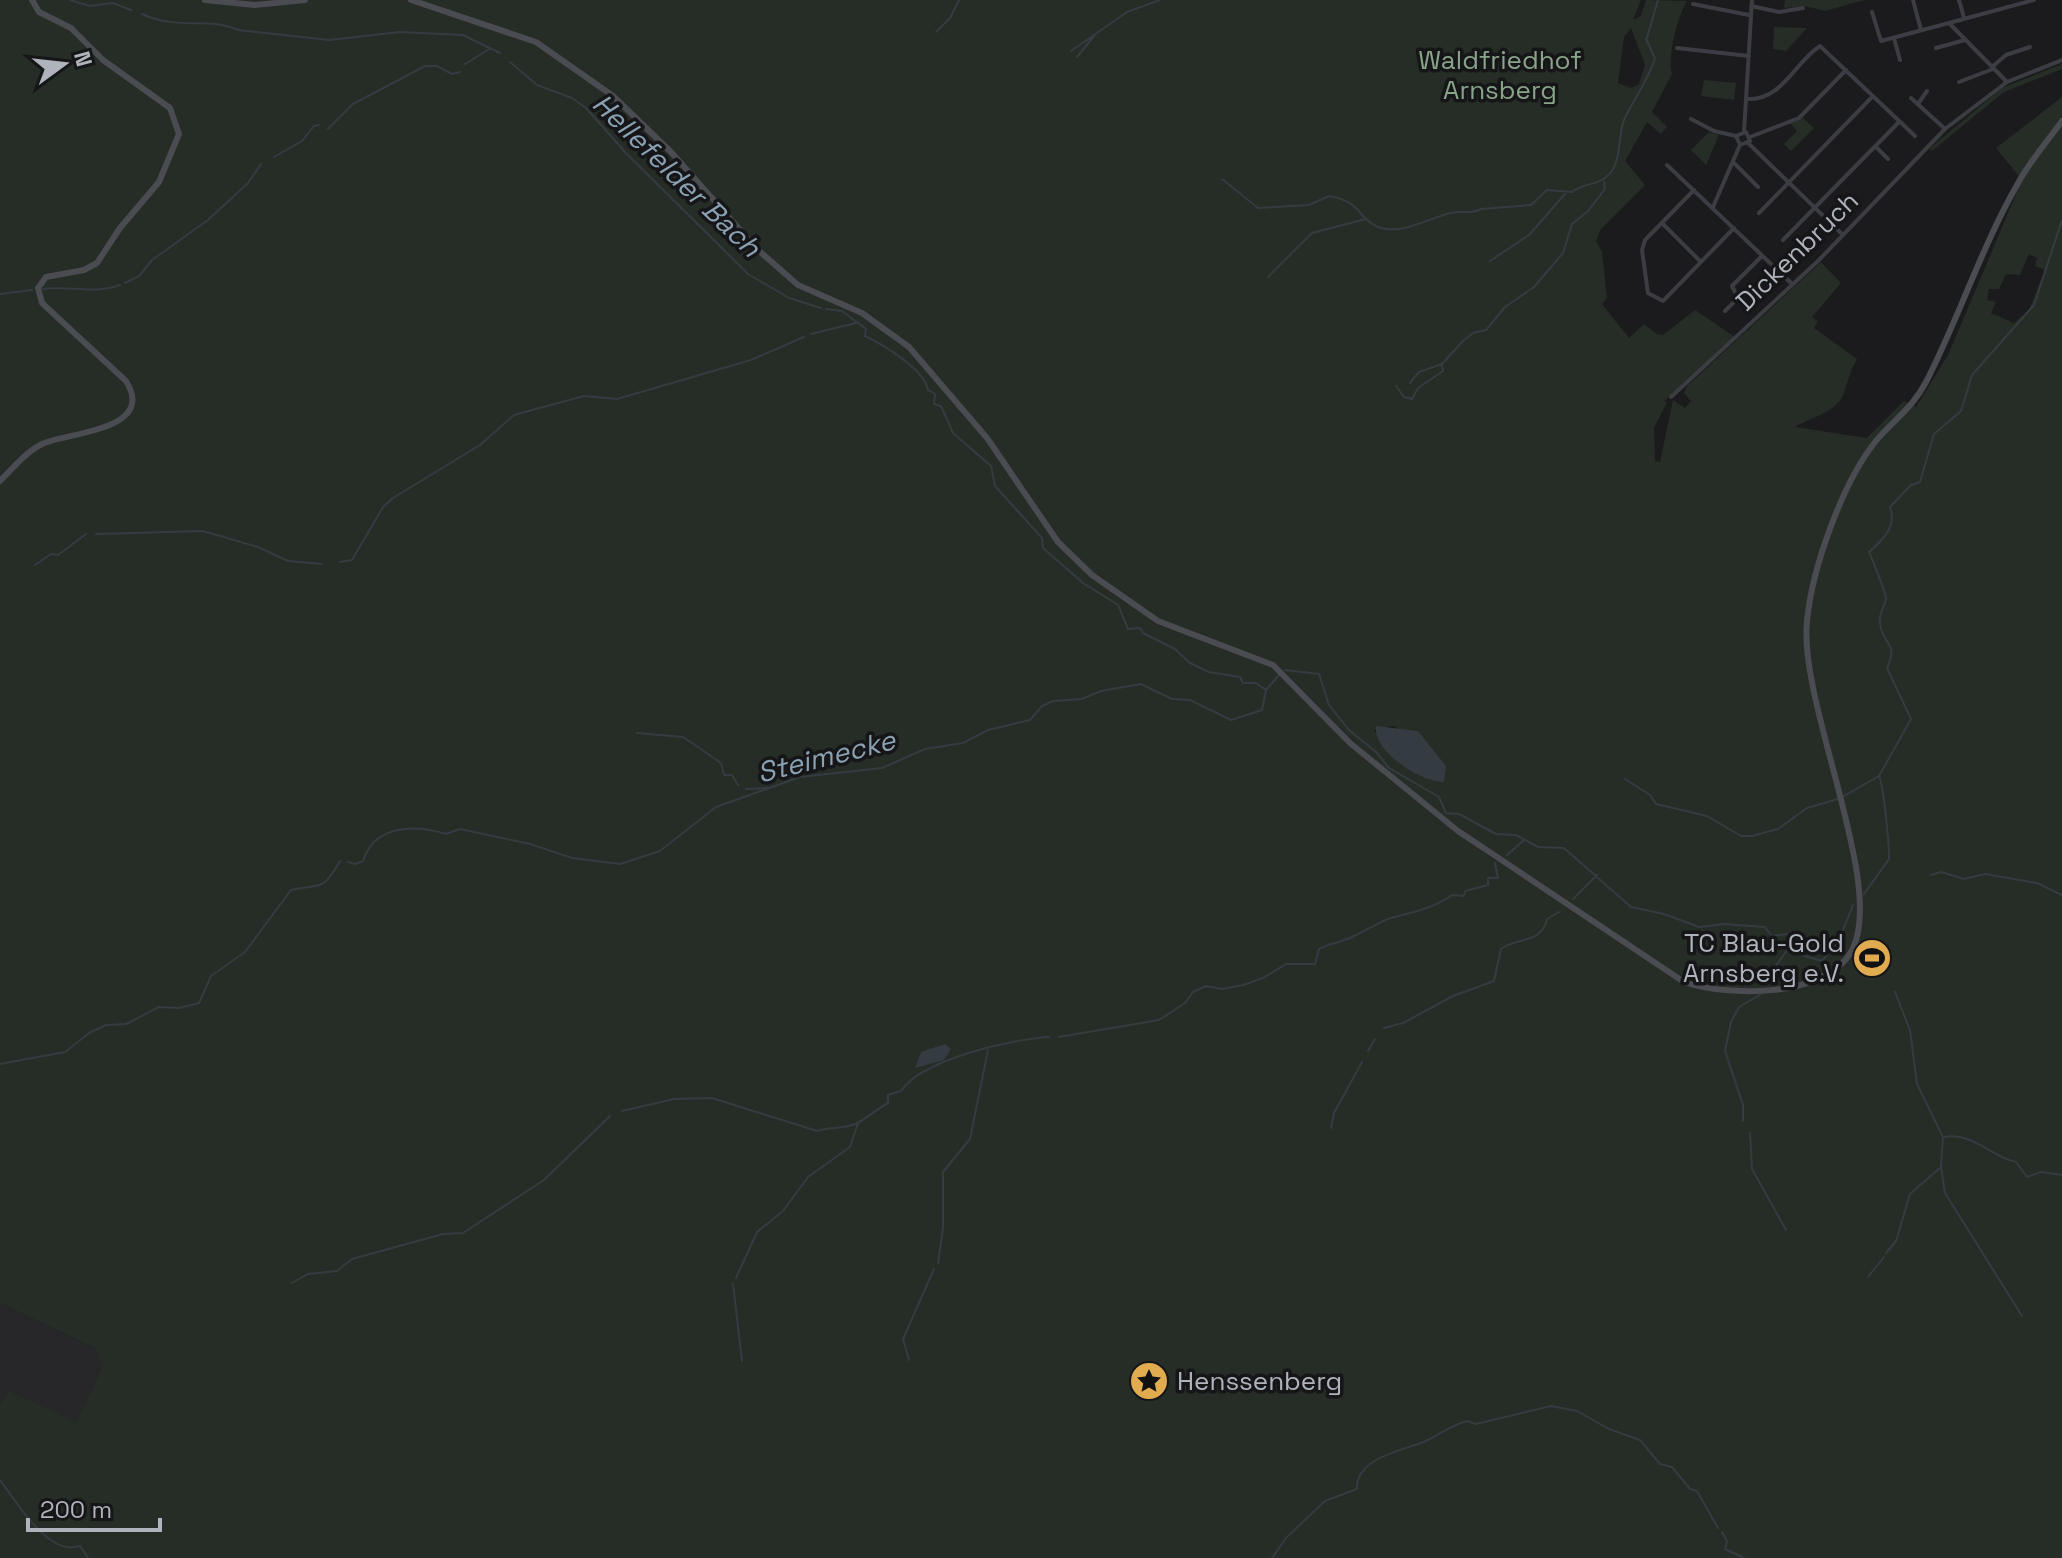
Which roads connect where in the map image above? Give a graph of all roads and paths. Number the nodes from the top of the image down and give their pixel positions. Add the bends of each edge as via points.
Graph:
1 (32, 0) edge
2 (205, 0) edge
3 (305, 0) edge
4 (411, 0) edge
5 (1913, 0) edge
6 (1959, 0) edge
7 (2034, 0) edge
8 (1752, 3) edge
9 (1693, 4) dead end
10 (1803, 8) dead end
11 (1872, 12) dead end
12 (1750, 15) junction
13 (1964, 18) junction
14 (1949, 23) junction
15 (1921, 30) junction
16 (1894, 38) junction
17 (1966, 40) junction
18 (2030, 47) dead end
19 (1677, 48) dead end
20 (1936, 48) dead end
21 (1749, 56) junction
22 (1900, 60) dead end
23 (2062, 60) edge
24 (1993, 68) junction
25 (1846, 70) junction
26 (1959, 82) dead end
27 (2007, 82) junction
28 (1927, 91) dead end
29 (1873, 96) junction
30 (1911, 98) dead end
31 (1747, 99) junction
32 (1918, 104) junction
33 (1691, 119) dead end
34 (2062, 121) edge
35 (1899, 122) junction
36 (1945, 129) junction
37 (1744, 132) junction
38 (1736, 136) junction
39 (1915, 136) dead end
40 (1750, 137) junction
41 (1748, 143) junction
42 (1740, 145) junction
43 (1875, 146) junction
44 (1888, 159) dead end
45 (1733, 163) junction
46 (1667, 165) dead end
47 (1788, 183) junction
48 (1758, 187) dead end
49 (1694, 190) junction
50 (1713, 207) junction
51 (1814, 209) junction
52 (1759, 213) dead end
53 (1662, 223) junction
54 (1734, 228) junction
55 (1842, 234) junction
56 (1783, 240) dead end
57 (1762, 256) junction
58 (1701, 261) junction
59 (1792, 284) junction
60 (1725, 311) dead end
61 (1671, 397) dead end
62 (0, 481) edge

1 - 62 main road via 39,12 71,28 103,60 170,108 179,134 159,182 97,263 46,277 38,288 42,303 126,381 132,395 130,410 94,431 38,446
2 - 3 main road via 255,5
4 - 34 main road via 536,42 613,96 757,249 798,285 862,313 909,347 987,438 1058,542 1092,575 1158,621 1273,665 1350,743 1458,831 1684,982 1716,990 1811,983 1838,968 1853,950 1861,911 1809,672 1806,624 1813,577 1863,463 1926,383 2017,183
5 - 15 street
6 - 13 street
7 - 13 street
8 - 10 street via 1779,12
8 - 12 street
9 - 12 street
11 - 16 street via 1881,41
12 - 21 street
13 - 14 street
14 - 15 street
14 - 17 street
15 - 16 street
16 - 22 street
17 - 20 street
17 - 24 street
18 - 24 street via 2006,55
19 - 21 street
21 - 31 street
23 - 27 street, Dickenbruch
24 - 26 street
24 - 27 street
25 - 29 street
25 - 31 street via 1818,47 1773,92
25 - 40 street via 1799,118
27 - 36 street, Dickenbruch
28 - 32 street
29 - 35 street
29 - 47 street
30 - 32 street
31 - 37 street
32 - 36 street
33 - 38 street
35 - 39 street
35 - 43 street
36 - 55 street, Dickenbruch
37 - 38 street
37 - 40 street
38 - 42 street
40 - 41 street
41 - 42 street
41 - 47 street
42 - 45 street
43 - 44 street
43 - 51 street
45 - 48 street
45 - 50 street
46 - 49 street
47 - 51 street
47 - 52 street
49 - 50 street
49 - 53 street
50 - 54 street
51 - 55 street
51 - 56 street
53 - 58 street
53 - 58 street via 1643,246 1648,293 1663,301
54 - 57 street
54 - 58 street
55 - 59 street, Dickenbruch
57 - 59 street
57 - 60 street via 1732,286 1738,298
59 - 61 street, Dickenbruch

